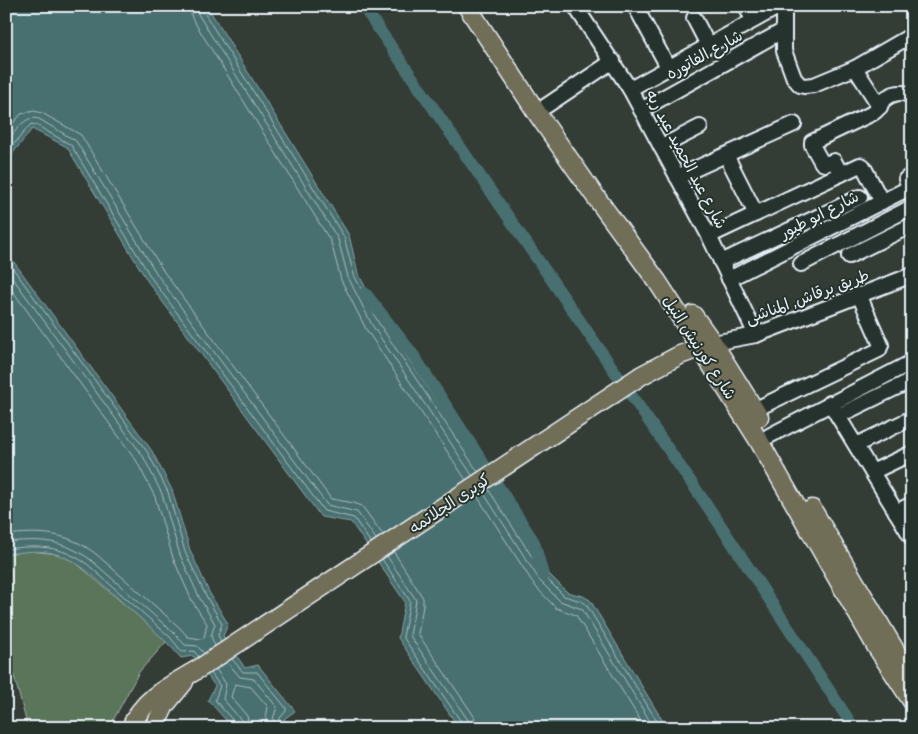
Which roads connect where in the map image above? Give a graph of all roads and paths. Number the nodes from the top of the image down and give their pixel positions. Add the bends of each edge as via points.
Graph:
1 (467, 6) edge
2 (480, 6) edge
3 (575, 6) edge
4 (635, 6) edge
5 (746, 6) edge
6 (780, 6) edge
7 (784, 6) edge
8 (694, 18) dead end
9 (754, 20) junction
10 (784, 30) junction
11 (912, 35) edge
12 (708, 45) junction
13 (612, 62) junction
14 (668, 67) junction
15 (856, 68) junction
16 (630, 89) junction
17 (912, 97) edge
18 (546, 106) junction
19 (880, 107) junction
20 (641, 110) junction
21 (794, 124) dead end
22 (700, 127) dead end
23 (661, 147) junction
24 (726, 155) junction
25 (841, 174) junction
26 (912, 175) edge
27 (677, 177) junction
28 (860, 197) dead end
29 (882, 202) junction
30 (912, 207) edge
31 (756, 214) junction
32 (912, 225) edge
33 (709, 236) junction
34 (849, 256) dead end
35 (721, 262) junction
36 (801, 264) dead end
37 (912, 275) edge
38 (729, 279) junction
39 (859, 295) junction
40 (756, 335) junction
41 (706, 345) junction
42 (912, 362) edge
43 (912, 380) edge
44 (830, 403) junction
45 (754, 410) junction
46 (838, 416) junction
47 (912, 418) edge
48 (769, 436) junction
49 (856, 446) junction
50 (912, 453) edge
51 (872, 472) junction
52 (796, 493) junction
53 (912, 504) edge
54 (896, 512) junction
55 (910, 531) edge
56 (882, 643) junction
57 (906, 657) edge
58 (195, 670) junction
59 (912, 679) edge
60 (912, 701) edge
61 (131, 728) edge
62 (154, 728) edge

1 - 41 main road, شارع كورنيش النيل via 595,196
2 - 18 main road, شارع كورنيش النيل
3 - 13 street, شارع عبد الحميد عبد ربه
4 - 14 street
5 - 9 street
6 - 9 street
7 - 10 street
8 - 12 street
9 - 12 street
10 - 15 street via 784,51 800,85 814,85
10 - 20 street, شارع الفاتوره
11 - 15 street
12 - 14 street
13 - 16 street, شارع عبد الحميد عبد ربه
13 - 18 street
14 - 16 street
15 - 19 street
16 - 20 street, شارع عبد الحميد عبد ربه
17 - 19 street via 900,93 885,99
18 - 41 main road, شارع كورنيش النيل
19 - 25 street via 812,142 822,162 834,161
20 - 23 street, شارع عبد الحميد عبد ربه
21 - 24 street
22 - 23 street
23 - 27 street, شارع عبد الحميد عبد ربه
24 - 27 street
24 - 31 street
25 - 29 street via 862,165
25 - 31 street
26 - 29 street, شارع ابو طيور via 906,178 908,189
27 - 33 street, شارع عبد الحميد عبد ربه
28 - 35 street
29 - 38 street, شارع ابو طيور
30 - 36 street
31 - 33 street
32 - 34 street
33 - 35 street, شارع عبد الحميد عبد ربه
35 - 38 street, شارع عبد الحميد عبد ربه
37 - 39 street, طريق برقاش, المناشى
38 - 40 street, شارع عبد الحميد عبد ربه
39 - 40 street, طريق برقاش, المناشى
39 - 45 street via 881,345 878,350
40 - 41 street, طريق برقاش, المناشى
41 - 45 main road, شارع كورنيش النيل
41 - 52 main road, شارع كورنيش النيل via 759,441
41 - 58 main road, كوبرى الجلاتمه via 661,364 634,380
42 - 44 street
43 - 46 street
44 - 46 street
44 - 48 street
45 - 48 main road, شارع كورنيش النيل
46 - 49 street
47 - 49 street
48 - 52 main road, شارع كورنيش النيل
49 - 51 street
50 - 51 street
51 - 54 street
52 - 56 main road, شارع كورنيش النيل
53 - 54 street
54 - 55 street
56 - 57 main road, شارع كورنيش النيل
56 - 60 main road, شارع كورنيش النيل
57 - 59 main road, شارع كورنيش النيل
58 - 61 main road via 161,690 144,707
58 - 62 main road via 165,705

